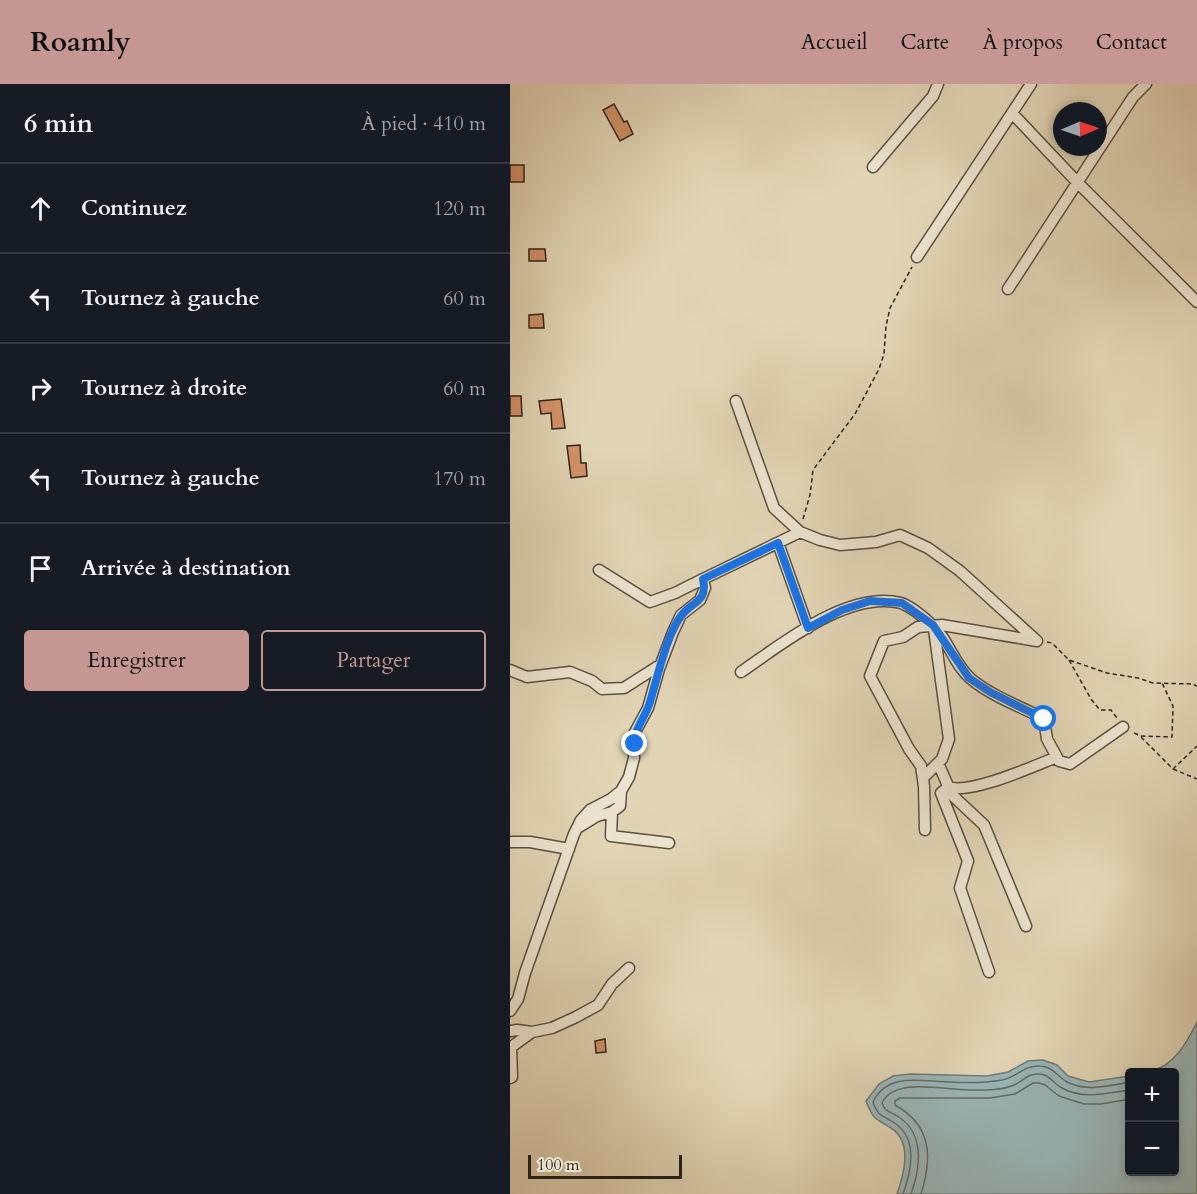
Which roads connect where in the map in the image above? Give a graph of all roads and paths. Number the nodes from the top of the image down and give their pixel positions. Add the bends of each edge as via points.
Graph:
1 (938, 84) edge
2 (1031, 84) edge
3 (1146, 84) edge
4 (1012, 114) junction
5 (873, 167) dead end
6 (1077, 183) junction
7 (917, 257) joint
8 (1008, 289) dead end
9 (1197, 302) edge
10 (736, 401) dead end
11 (801, 532) junction
12 (778, 543) junction
13 (599, 570) dead end
14 (703, 579) junction
15 (933, 625) junction
16 (808, 628) junction
17 (1037, 641) junction
18 (1070, 660) junction
19 (660, 665) junction
20 (510, 670) edge
21 (741, 672) dead end
22 (1162, 683) junction
23 (1197, 686) edge
24 (1122, 727) junction
25 (1141, 736) junction
26 (1197, 746) edge
27 (1058, 757) junction
28 (938, 763) junction
29 (1173, 769) junction
30 (923, 778) junction
31 (1197, 779) edge
32 (948, 787) junction
33 (621, 790) junction
34 (612, 812) junction
35 (576, 829) junction
36 (925, 831) dead end
37 (510, 842) edge
38 (669, 843) dead end
39 (569, 849) junction
40 (1026, 926) dead end
41 (629, 968) dead end
42 (989, 972) dead end
43 (510, 1011) edge
44 (510, 1031) edge
45 (532, 1032) junction
46 (510, 1048) edge
47 (510, 1078) edge

1 - 5 street via 933,96
2 - 4 street
3 - 6 street via 1133,97
4 - 6 street
4 - 7 street
6 - 8 street
6 - 9 street
7 - 11 path via 890,308 879,369 855,414 813,470
10 - 11 street via 774,508
11 - 12 street
11 - 17 street via 840,545 900,535 928,548 960,571
12 - 14 street
12 - 16 street
13 - 14 street via 650,602
14 - 19 street via 705,588 700,600 681,615
15 - 16 street via 902,603 870,601
15 - 17 street
15 - 27 street via 969,678 1044,719 1047,739
15 - 28 street via 949,739
15 - 30 street via 884,641 870,676 921,766
16 - 21 street
17 - 18 path via 1052,643
18 - 22 path via 1107,673
18 - 24 path via 1100,710 1111,710
19 - 20 street via 624,688 602,689 570,672 527,677
19 - 33 street via 648,708 634,734 634,758
22 - 23 path
22 - 25 path via 1173,706 1172,737
24 - 25 path
24 - 27 street via 1070,764
25 - 29 path
26 - 29 path
27 - 32 street via 983,784 956,790
28 - 30 street
28 - 32 street
29 - 31 path
30 - 36 street
32 - 40 street via 984,825
32 - 42 street via 941,793 968,861 960,888
33 - 34 street via 620,806
33 - 35 street via 590,810
34 - 35 street
34 - 38 street via 611,836
35 - 39 street
37 - 39 street
39 - 43 street via 518,999
41 - 45 street via 598,1005 552,1028
44 - 45 street
45 - 46 street
46 - 47 street

